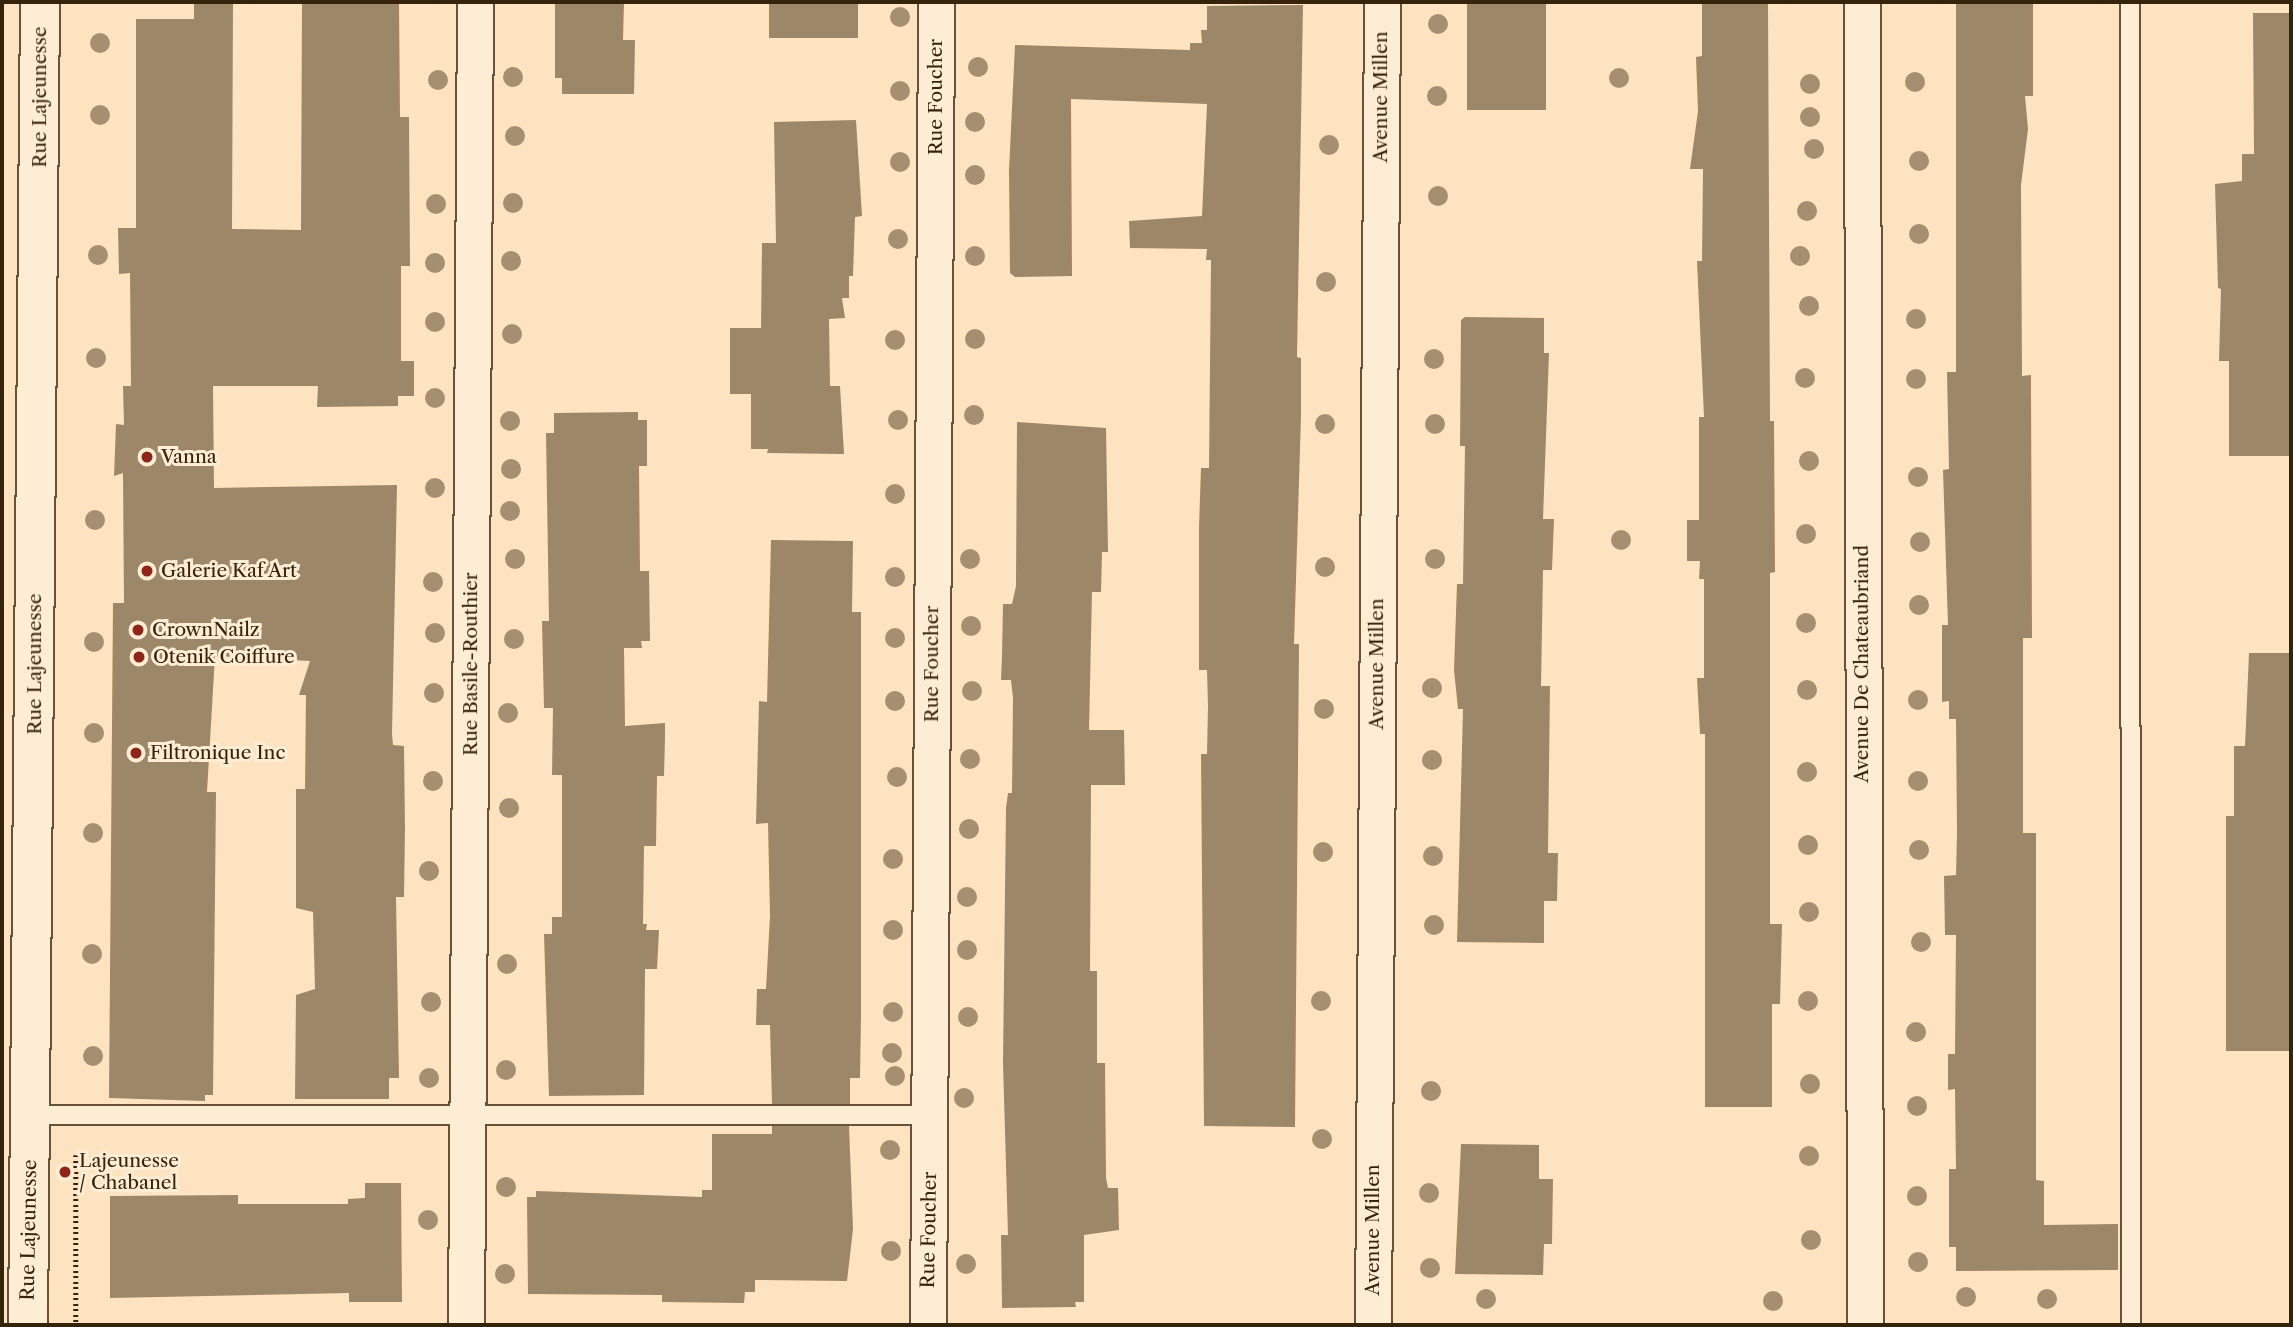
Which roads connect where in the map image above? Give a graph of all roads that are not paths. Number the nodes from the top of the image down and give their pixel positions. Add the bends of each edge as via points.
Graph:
1 (40, 2) edge
2 (475, 2) edge
3 (936, 2) edge
4 (1382, 2) edge
5 (1863, 2) edge
6 (2130, 2) edge
7 (469, 1113) junction
8 (31, 1115) junction
9 (930, 1115) junction
10 (28, 1325) edge
11 (466, 1325) edge
12 (928, 1325) edge
13 (1373, 1325) edge
14 (1865, 1325) edge
15 (2131, 1325) edge

1 - 8 main road, Rue Lajeunesse
2 - 7 street, Rue Basile-Routhier
3 - 9 street, Rue Foucher
4 - 13 street, Avenue Millen
5 - 14 street, Avenue De Chateaubriand
6 - 15 lane
7 - 8 lane
7 - 9 lane
7 - 11 street, Rue Basile-Routhier
8 - 10 main road, Rue Lajeunesse
9 - 12 street, Rue Foucher

